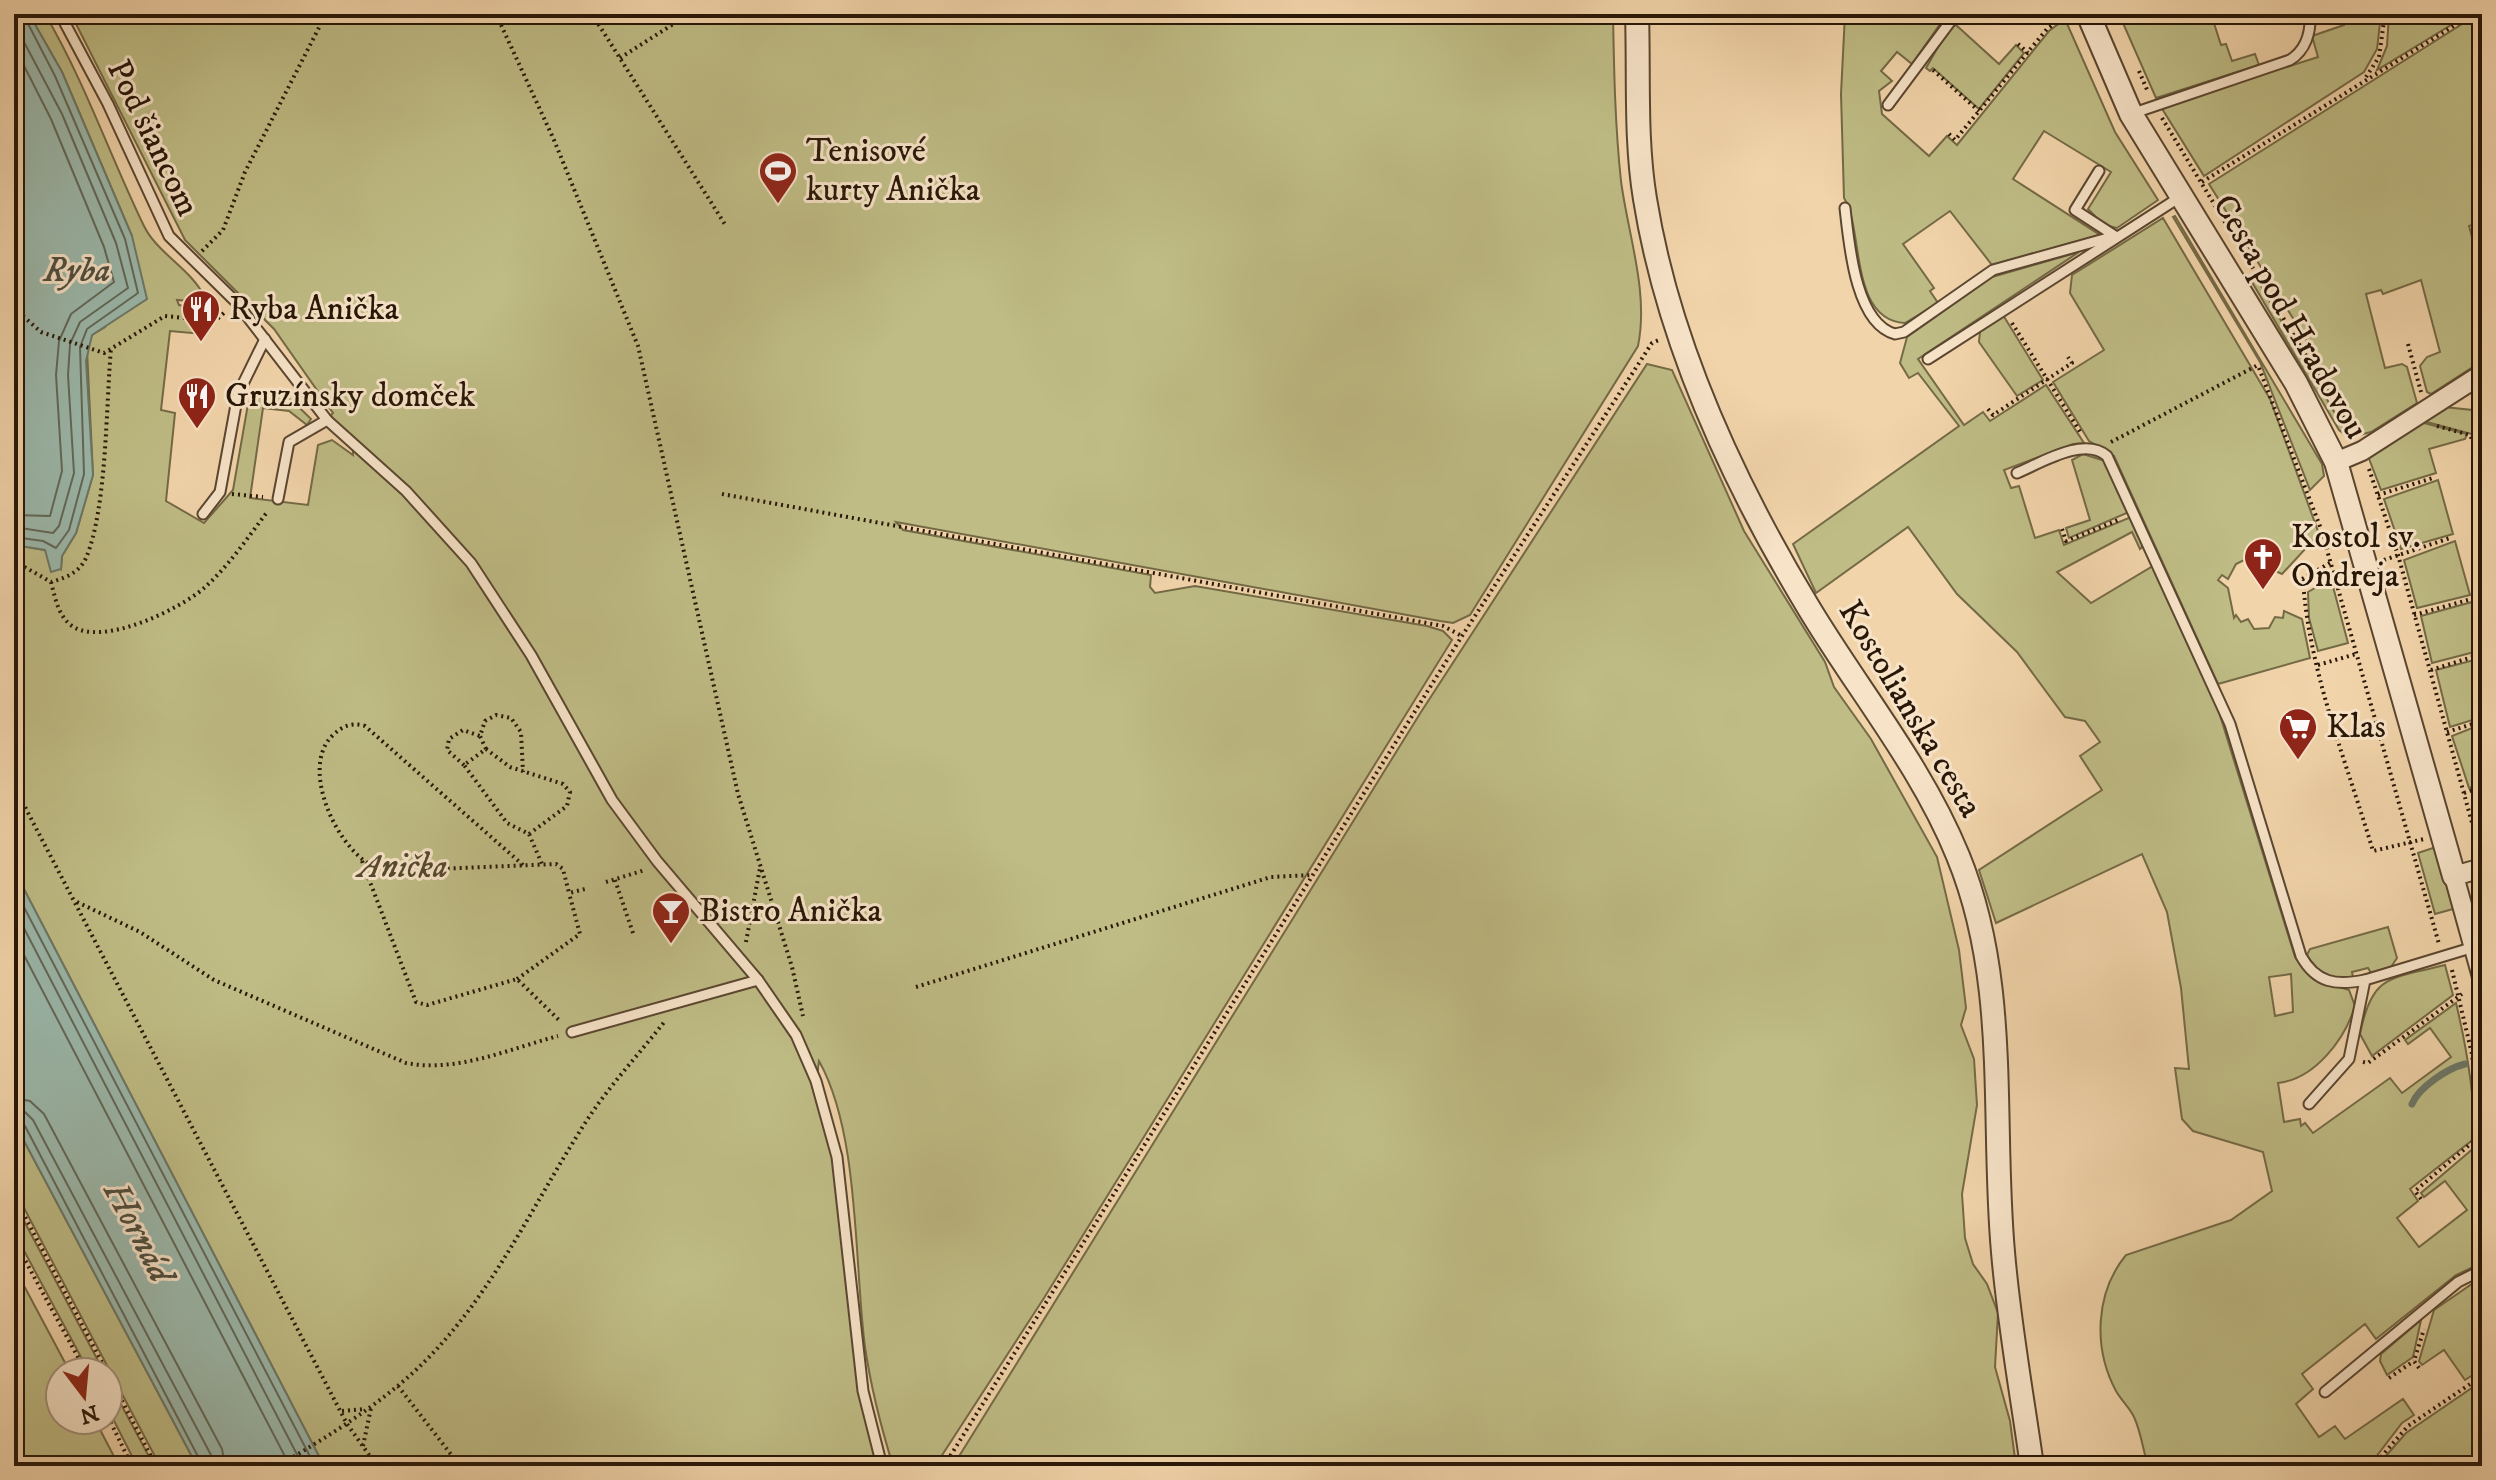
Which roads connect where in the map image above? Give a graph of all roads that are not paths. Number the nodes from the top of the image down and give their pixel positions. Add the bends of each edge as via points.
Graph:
1 (60, 14) edge
2 (1637, 14) edge
3 (1956, 14) edge
4 (2088, 14) edge
5 (2310, 14) edge
6 (1888, 105) dead end
7 (2131, 114) junction
8 (2099, 171) dead end
9 (2180, 197) junction
10 (1845, 208) dead end
11 (2115, 236) junction
12 (265, 339) junction
13 (1928, 359) dead end
14 (2482, 374) edge
15 (327, 420) junction
16 (2336, 462) junction
17 (2017, 473) dead end
18 (278, 499) dead end
19 (203, 514) dead end
20 (2482, 868) edge
21 (2454, 876) junction
22 (2474, 947) junction
23 (2482, 977) edge
24 (758, 980) junction
25 (2365, 980) junction
26 (572, 1032) road end
27 (2309, 1104) dead end
28 (2482, 1270) edge
29 (2325, 1392) dead end
30 (882, 1466) edge
31 (2032, 1466) edge

1 - 12 lane, Pod šiancom via 161,221
2 - 31 street, Kostolianska cesta via 1644,197 1677,331 1769,539 1935,807 1972,897 1989,973 2003,1252
3 - 6 lane
4 - 7 street, Cesta pod Hradovou
5 - 7 lane via 2305,44 2290,60
7 - 9 street, Cesta pod Hradovou
8 - 11 lane via 2075,210
9 - 11 lane
9 - 16 street, Cesta pod Hradovou via 2296,383
10 - 11 lane via 1859,291 1878,325 1895,334 1993,270
11 - 13 lane
12 - 15 lane, Pod šiancom
12 - 19 lane via 238,394 220,492
14 - 16 street via 2362,451
15 - 18 lane via 289,442
15 - 24 lane, Pod šiancom via 406,491 471,563 531,655 612,800
16 - 21 street, Cesta pod Hradovou
17 - 25 lane via 2092,449 2111,461 2230,724 2301,956 2318,977 2333,984
20 - 21 street
21 - 22 street, Cesta pod Hradovou
22 - 23 street, Cesta pod Hradovou
22 - 25 lane
24 - 26 lane
24 - 30 lane, Pod šiancom via 796,1035 816,1081 837,1157 863,1391
25 - 27 lane via 2349,1059
28 - 29 lane via 2458,1282

